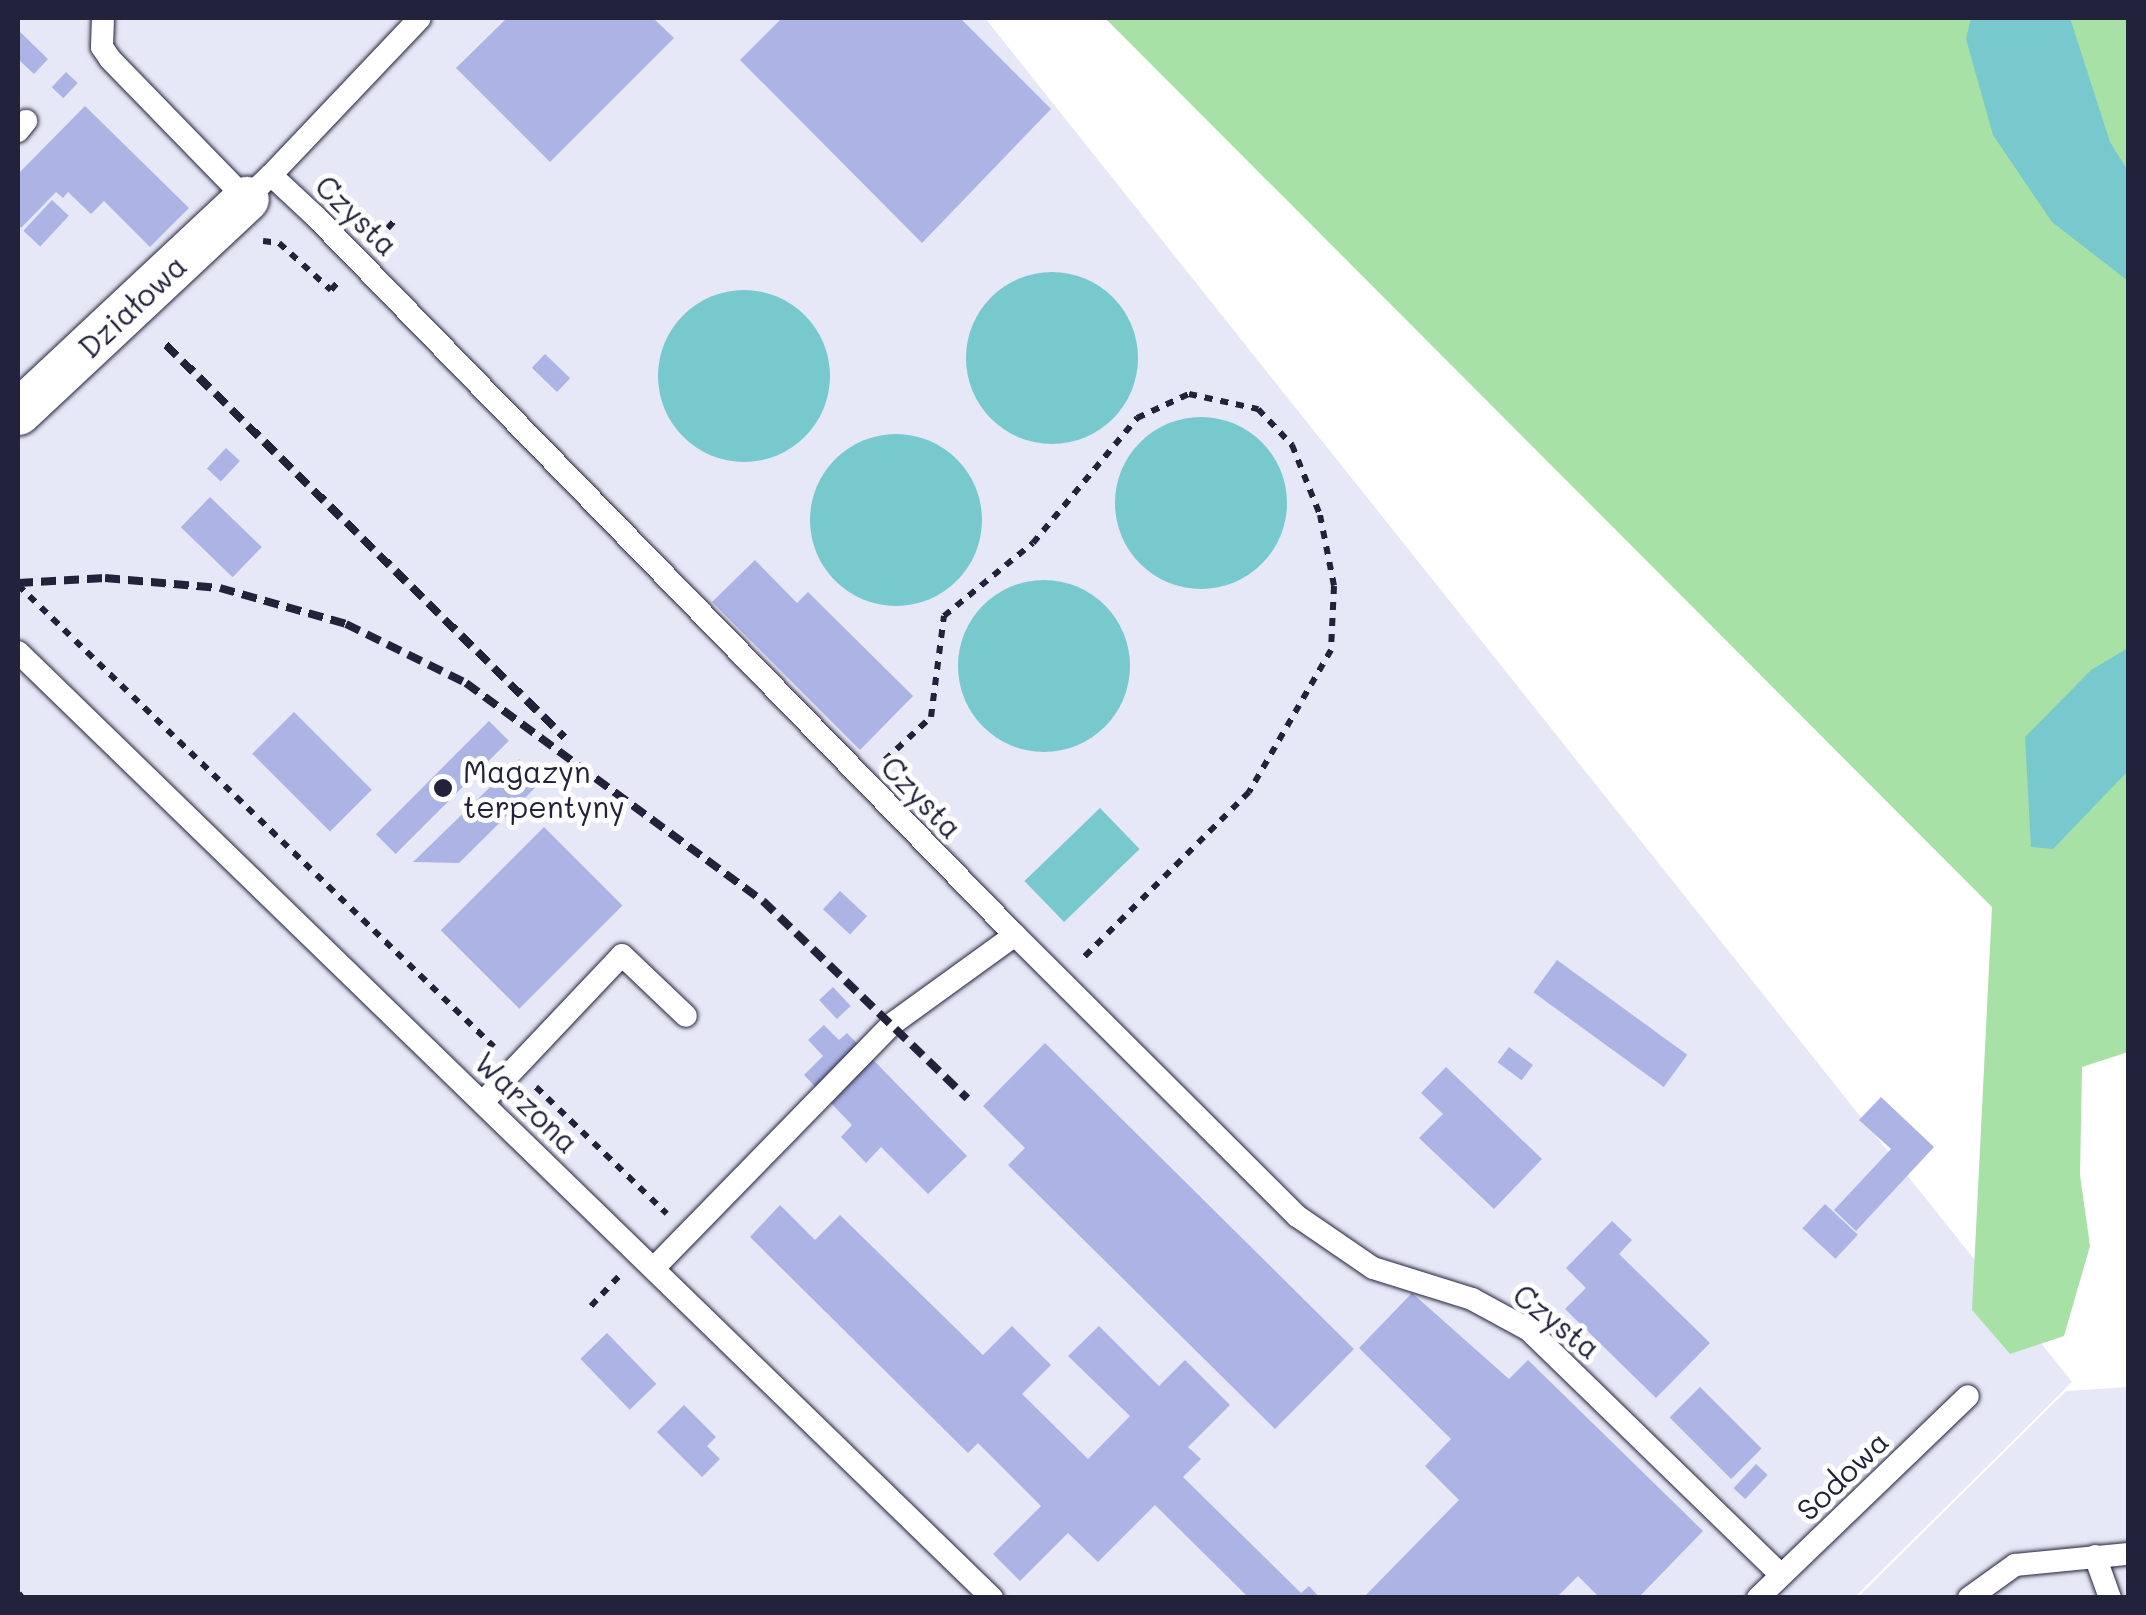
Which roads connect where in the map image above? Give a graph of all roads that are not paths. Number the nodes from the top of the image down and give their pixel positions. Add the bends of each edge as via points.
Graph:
1 (103, 18) edge
2 (420, 18) edge
3 (259, 187) junction
4 (18, 412) edge
5 (18, 652) edge
6 (1014, 935) junction
7 (686, 1016) dead end
8 (483, 1102) junction
9 (654, 1267) junction
10 (1968, 1396) dead end
11 (2128, 1554) edge
12 (2096, 1556) junction
13 (1781, 1575) junction
14 (992, 1598) edge
15 (1758, 1598) edge
16 (1970, 1598) edge
17 (2110, 1598) edge

1 - 3 lane, Czysta via 102,48 110,59
2 - 3 lane
3 - 4 street, Działowa
3 - 6 lane, Czysta via 432,331
5 - 8 lane, Warzona
6 - 9 lane via 892,1024
6 - 13 lane, Czysta via 1335,1247 1404,1281 1499,1310 1552,1347
7 - 8 lane via 622,955
8 - 9 lane, Warzona
9 - 14 lane, Warzona
10 - 13 lane, Sodowa
11 - 12 lane
12 - 16 lane via 2015,1565
12 - 17 lane
13 - 15 lane, Sodowa

